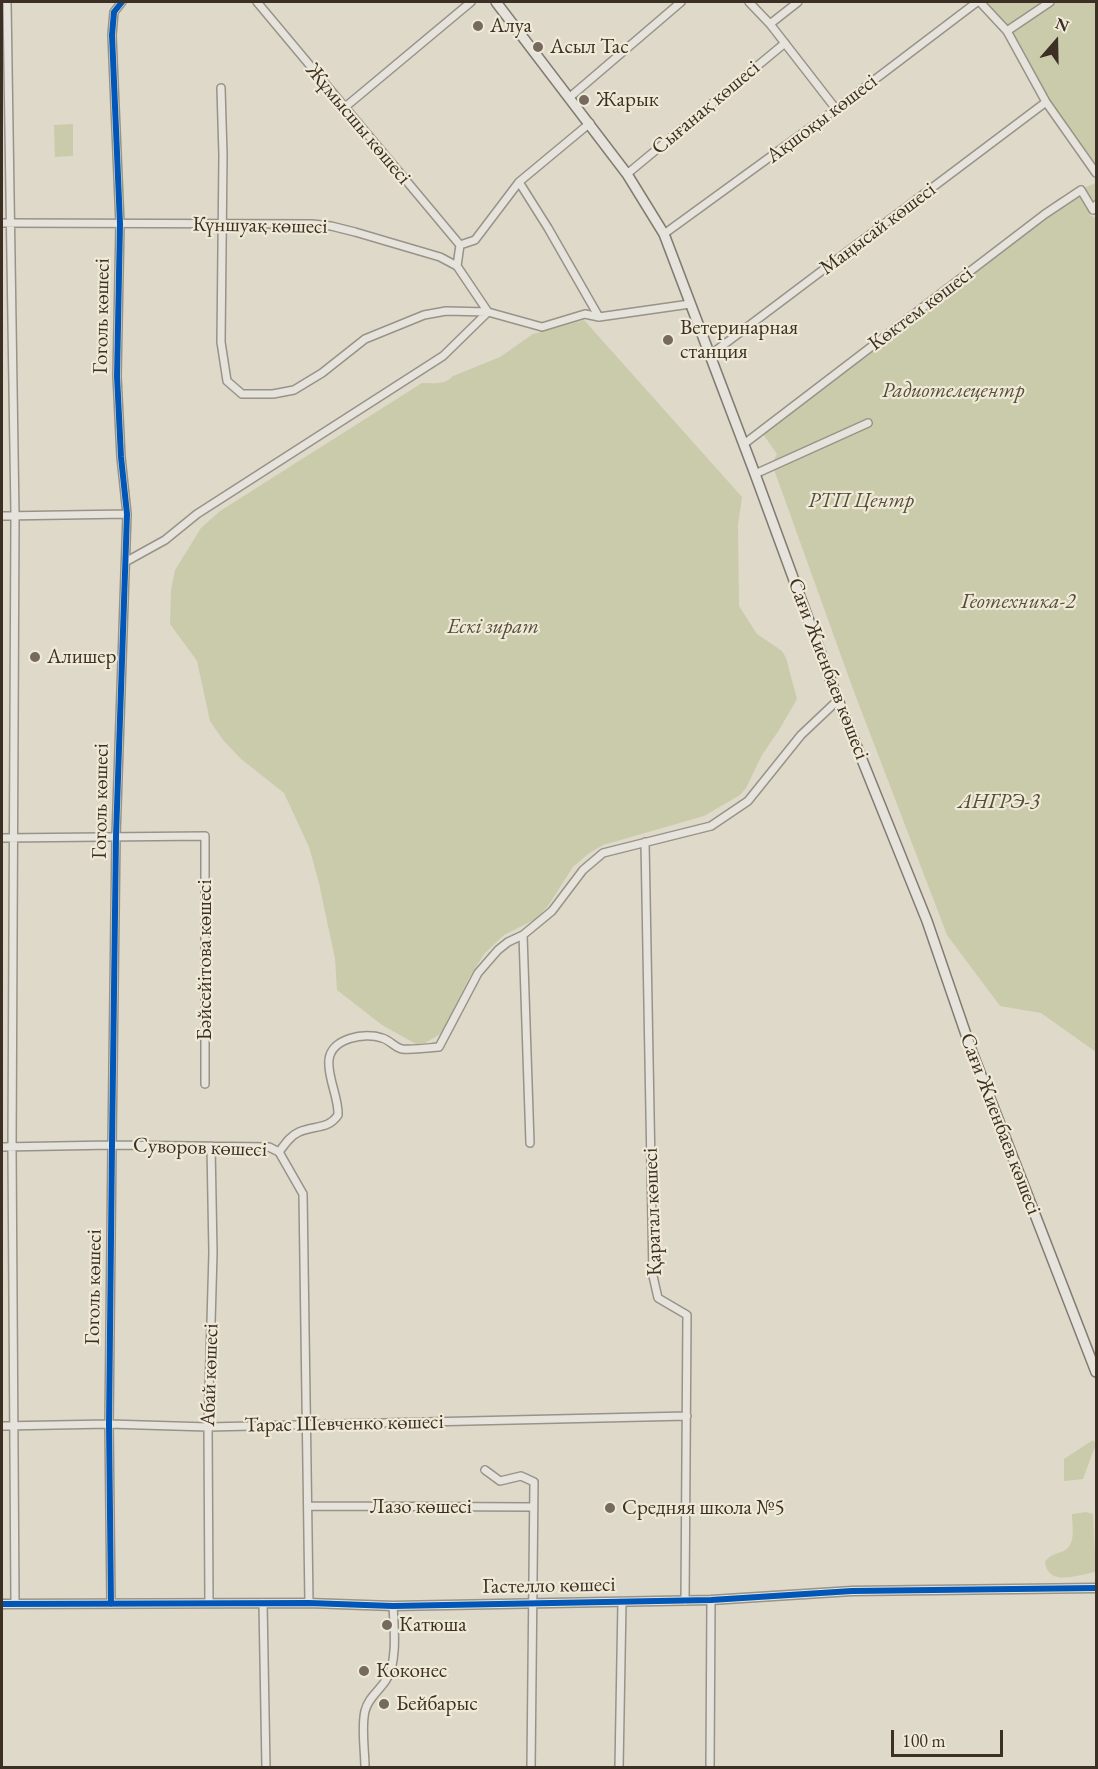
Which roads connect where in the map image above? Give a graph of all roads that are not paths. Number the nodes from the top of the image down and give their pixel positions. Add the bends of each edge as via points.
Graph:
1 (7, 2) edge
2 (122, 2) edge
3 (257, 2) edge
4 (471, 2) edge
5 (495, 2) edge
6 (681, 2) edge
7 (749, 2) edge
8 (798, 2) edge
9 (979, 2) edge
10 (1050, 2) edge
11 (770, 24) junction
12 (1007, 31) junction
13 (785, 43) junction
14 (221, 88) dead end
15 (570, 98) junction
16 (1046, 102) junction
17 (344, 108) junction
18 (836, 110) junction
19 (590, 123) junction
20 (1096, 173) edge
21 (627, 174) junction
22 (519, 182) junction
23 (1095, 207) edge
24 (2, 223) edge
25 (12, 223) junction
26 (120, 224) junction
27 (223, 224) junction
28 (664, 234) junction
29 (460, 245) junction
30 (457, 266) junction
31 (690, 304) junction
32 (488, 312) junction
33 (598, 317) junction
34 (710, 355) junction
35 (868, 423) dead end
36 (744, 444) junction
37 (755, 474) junction
38 (127, 514) junction
39 (15, 515) junction
40 (2, 516) edge
41 (127, 561) junction
42 (838, 700) junction
43 (116, 836) junction
44 (2, 838) edge
45 (14, 838) junction
46 (645, 843) junction
47 (523, 935) junction
48 (205, 1084) dead end
49 (531, 1143) dead end
50 (112, 1145) junction
51 (211, 1146) junction
52 (2, 1148) edge
53 (12, 1148) junction
54 (279, 1152) junction
55 (1096, 1372) edge
56 (687, 1416) junction
57 (307, 1424) junction
58 (109, 1425) junction
59 (2, 1426) edge
60 (15, 1426) junction
61 (208, 1427) junction
62 (485, 1470) dead end
63 (308, 1506) junction
64 (533, 1507) junction
65 (1096, 1588) edge
66 (711, 1600) junction
67 (685, 1601) junction
68 (533, 1602) junction
69 (622, 1602) junction
70 (209, 1603) junction
71 (263, 1603) junction
72 (309, 1603) junction
73 (2, 1604) edge
74 (15, 1604) junction
75 (111, 1604) junction
76 (393, 1606) junction
77 (266, 1767) edge
78 (365, 1767) edge
79 (531, 1767) edge
80 (619, 1767) edge
81 (710, 1767) edge

1 - 25 street
2 - 26 street, Гоголь көшесі via 114,12 112,35
3 - 17 street, Жұмысшы көшесі
4 - 17 street
5 - 15 main road, Сағи Жиенбаев көшесі
6 - 15 street
7 - 11 street
8 - 11 street
9 - 12 street
9 - 18 street, Ақшоқы көшесі
10 - 12 street
11 - 13 street
12 - 16 street
13 - 18 street
13 - 21 street, Сығанақ көшесі
14 - 27 street
15 - 19 main road, Сағи Жиенбаев көшесі
16 - 20 street
16 - 34 street, Маңысай көшесі
17 - 29 street, Жұмысшы көшесі
18 - 28 street, Ақшоқы көшесі
19 - 21 main road, Сағи Жиенбаев көшесі
19 - 22 street
21 - 28 main road, Сағи Жиенбаев көшесі
22 - 29 street via 475,240
22 - 33 street
23 - 36 street, Көктем көшесі via 1081,190 1045,214
24 - 25 street, Күншуақ көшесі
25 - 26 street, Күншуақ көшесі
25 - 39 street
26 - 27 street, Күншуақ көшесі
26 - 38 street, Гоголь көшесі via 117,375
27 - 30 street, Күншуақ көшесі via 331,226 440,257
27 - 32 street via 221,342 226,381 242,394 258,396 294,390 365,339 424,315
28 - 31 main road, Сағи Жиенбаев көшесі
29 - 30 street
30 - 32 street
31 - 33 street
31 - 34 main road, Сағи Жиенбаев көшесі
32 - 33 street via 542,327 585,314
32 - 41 street via 442,356 219,499 165,540
34 - 36 main road, Сағи Жиенбаев көшесі
35 - 37 street
36 - 37 main road, Сағи Жиенбаев көшесі
37 - 42 main road, Сағи Жиенбаев көшесі
38 - 39 street
38 - 41 street, Гоголь көшесі
39 - 40 street
39 - 45 street
41 - 43 street, Гоголь көшесі
42 - 46 street via 801,735 748,801 711,826
42 - 55 main road, Сағи Жиенбаев көшесі via 927,921 972,1052
43 - 45 street
43 - 48 street, Бәйсейітова көшесі via 206,836
43 - 50 street, Гоголь көшесі
44 - 45 street
45 - 53 street
46 - 47 street via 603,853 583,870 552,911
46 - 56 street, Қаратал көшесі via 652,1276 658,1298 687,1315
47 - 49 street
47 - 54 street via 498,950 478,973 439,1047 399,1048 386,1038 373,1035 339,1043 329,1060 338,1115 326,1126 292,1136
50 - 51 street, Суворов көшесі
50 - 53 street, Суворов көшесі
50 - 58 street, Гоголь көшесі
51 - 54 street, Суворов көшесі via 269,1147
51 - 61 street, Абай көшесі via 213,1253
52 - 53 street, Суворов көшесі
53 - 60 street
54 - 57 street, Суворов көшесі via 303,1194
56 - 57 street, Тарас Шевченко көшесі
56 - 67 street, Қаратал көшесі
57 - 61 street, Тарас Шевченко көшесі
57 - 63 street
58 - 60 street, Тарас Шевченко көшесі
58 - 61 street, Тарас Шевченко көшесі
58 - 75 street, Гоголь көшесі
59 - 60 street, Тарас Шевченко көшесі
60 - 74 street
61 - 70 street, Абай көшесі
62 - 64 street, Лазо көшесі via 500,1481 521,1476 534,1482
63 - 64 street, Лазо көшесі
63 - 72 street
64 - 68 street, Лазо көшесі
65 - 66 street, Гастелло көшесі via 852,1590
66 - 67 street, Гастелло көшесі
66 - 81 street
67 - 69 street, Гастелло көшесі
68 - 69 street, Гастелло көшесі
68 - 76 street, Гастелло көшесі
68 - 79 street, Лазо көшесі
69 - 80 street
70 - 71 street, Гастелло көшесі
70 - 75 street, Гастелло көшесі
71 - 72 street, Гастелло көшесі
71 - 77 street
72 - 76 street, Гастелло көшесі
73 - 74 street, Гастелло көшесі
74 - 75 street, Гастелло көшесі
76 - 78 street via 391,1671 364,1714

